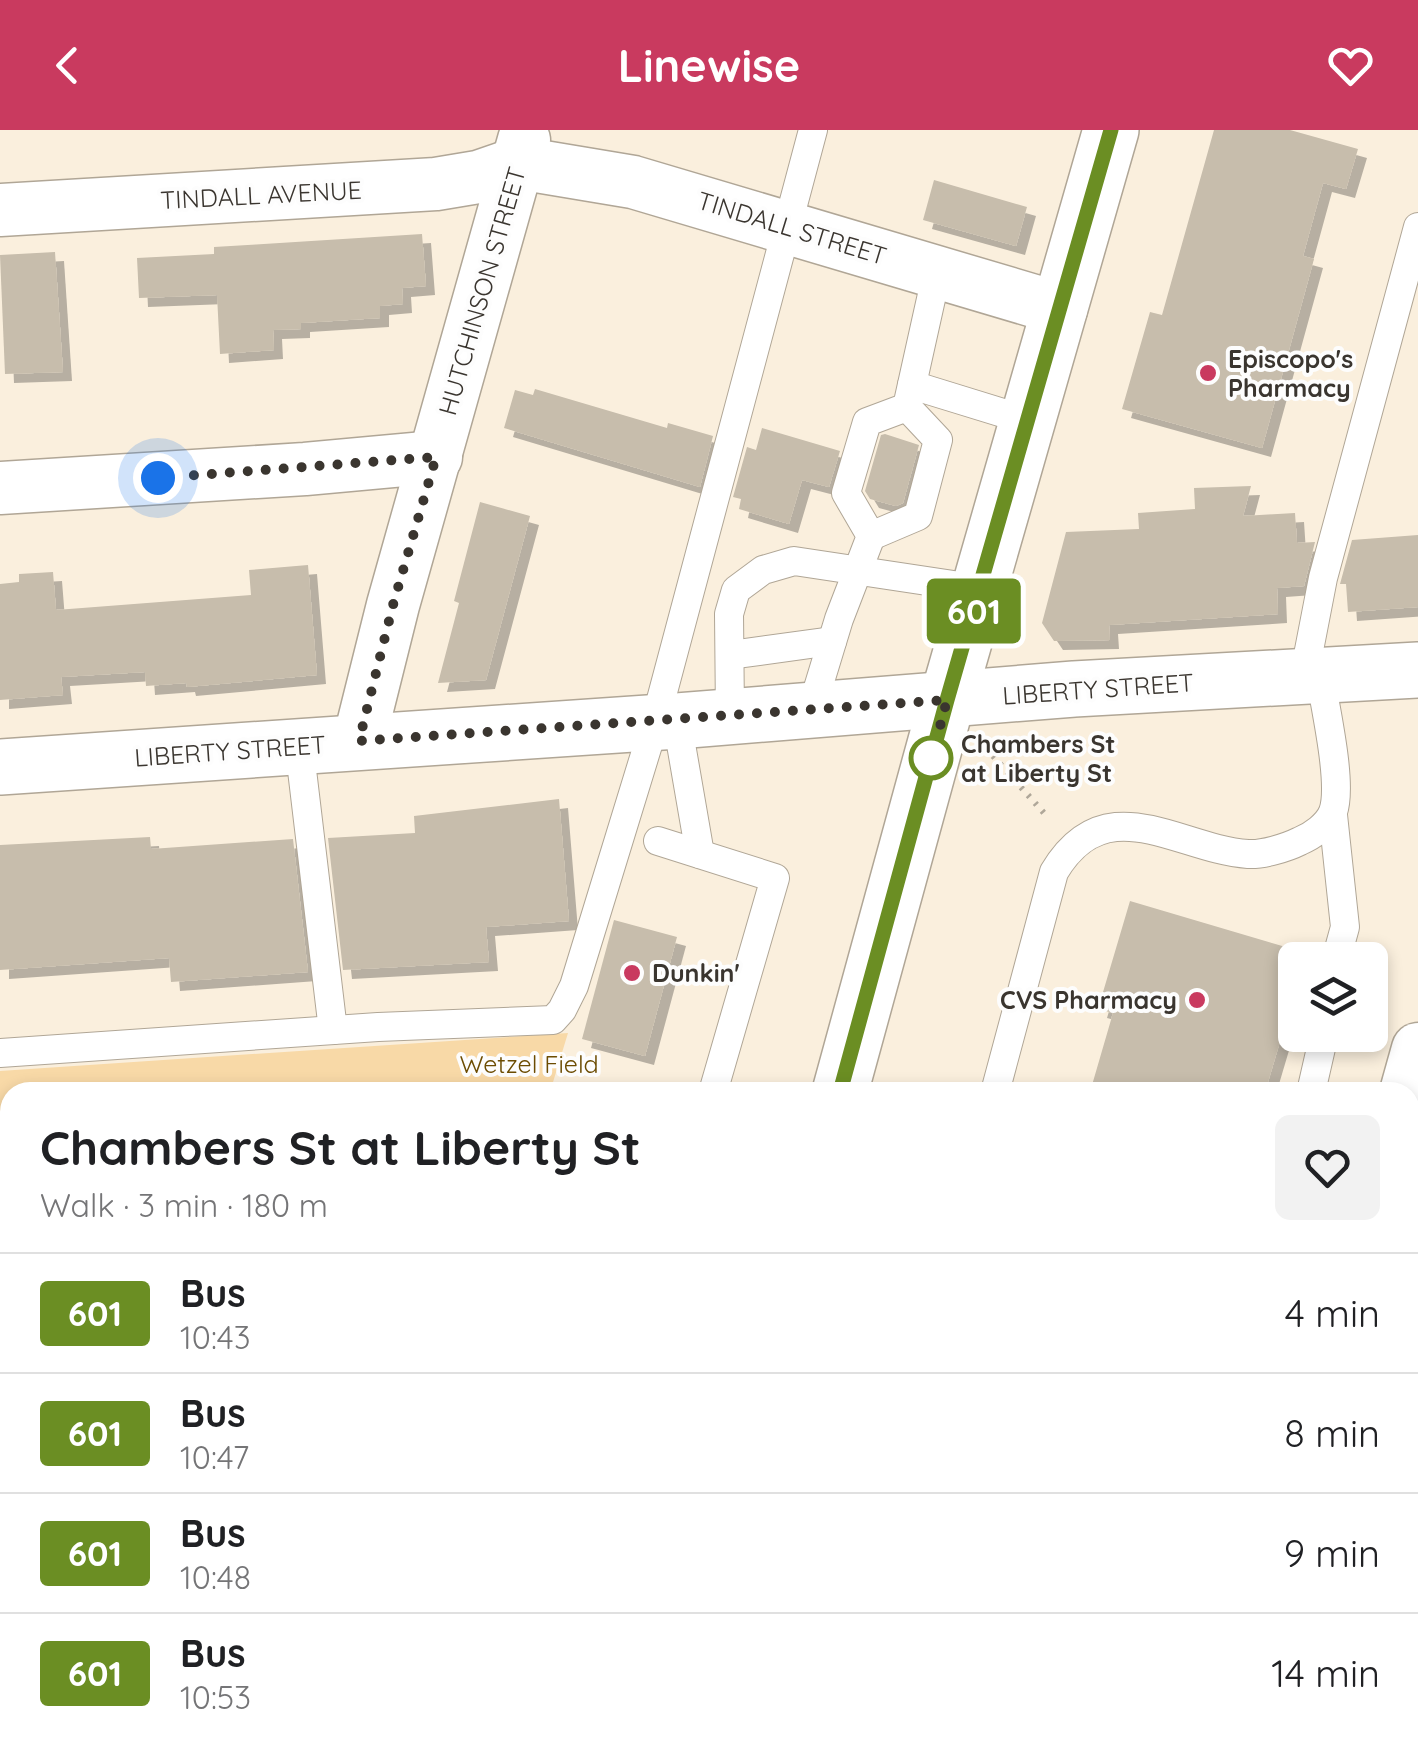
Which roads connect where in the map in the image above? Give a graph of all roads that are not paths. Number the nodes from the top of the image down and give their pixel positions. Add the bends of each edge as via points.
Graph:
1 (814, 130) edge
2 (1110, 130) edge
3 (522, 147) edge
4 (0, 210) edge
5 (786, 226) junction
6 (1418, 227) edge
7 (938, 272) junction
8 (1061, 310) junction
9 (910, 396) junction
10 (1029, 421) junction
11 (436, 457) junction
12 (0, 488) edge
13 (871, 536) junction
14 (858, 572) junction
15 (980, 590) junction
16 (832, 641) junction
17 (730, 656) junction
18 (1418, 670) edge
19 (1312, 676) junction
20 (947, 700) junction
21 (811, 710) junction
22 (687, 720) junction
23 (359, 741) junction
24 (299, 746) junction
25 (0, 768) edge
26 (1332, 814) junction
27 (658, 841) dead end
28 (700, 854) junction
29 (1341, 942) edge
30 (333, 1030) junction
31 (1418, 1049) edge
32 (1320, 1052) edge
33 (0, 1053) edge
34 (716, 1082) edge
35 (843, 1082) edge
36 (998, 1082) edge
37 (1313, 1082) edge
38 (1409, 1082) edge

1 - 5 lane
2 - 8 street
3 - 4 street, TINDALL AVENUE via 478,177 436,184
3 - 5 street, TINDALL STREET
3 - 11 street, HUTCHINSON STREET
5 - 7 street, TINDALL STREET
5 - 22 lane
6 - 19 lane via 1323,578
7 - 8 street, TINDALL STREET
7 - 9 lane
8 - 10 street
9 - 10 lane
9 - 13 lane via 867,422 846,493
9 - 13 lane via 938,440 918,516
10 - 15 street
11 - 12 street
11 - 23 street, HUTCHINSON STREET
13 - 14 lane
14 - 15 lane
14 - 16 lane
14 - 17 lane via 794,562 763,570 736,590
15 - 20 street
16 - 17 lane
16 - 21 lane
17 - 22 lane
18 - 19 street, LIBERTY STREET
19 - 20 street, LIBERTY STREET
19 - 26 lane via 1336,791
20 - 21 street, LIBERTY STREET
20 - 35 street
21 - 22 street, LIBERTY STREET
22 - 23 street, LIBERTY STREET
22 - 28 lane
22 - 30 lane via 574,986 553,1020
23 - 24 street, LIBERTY STREET
24 - 25 street, LIBERTY STREET
24 - 30 lane
26 - 29 lane via 1345,927
26 - 36 lane via 1304,840 1250,854 1133,825 1078,842 1054,872
27 - 28 lane
28 - 34 lane via 775,878
30 - 33 lane
31 - 38 street
32 - 37 lane

